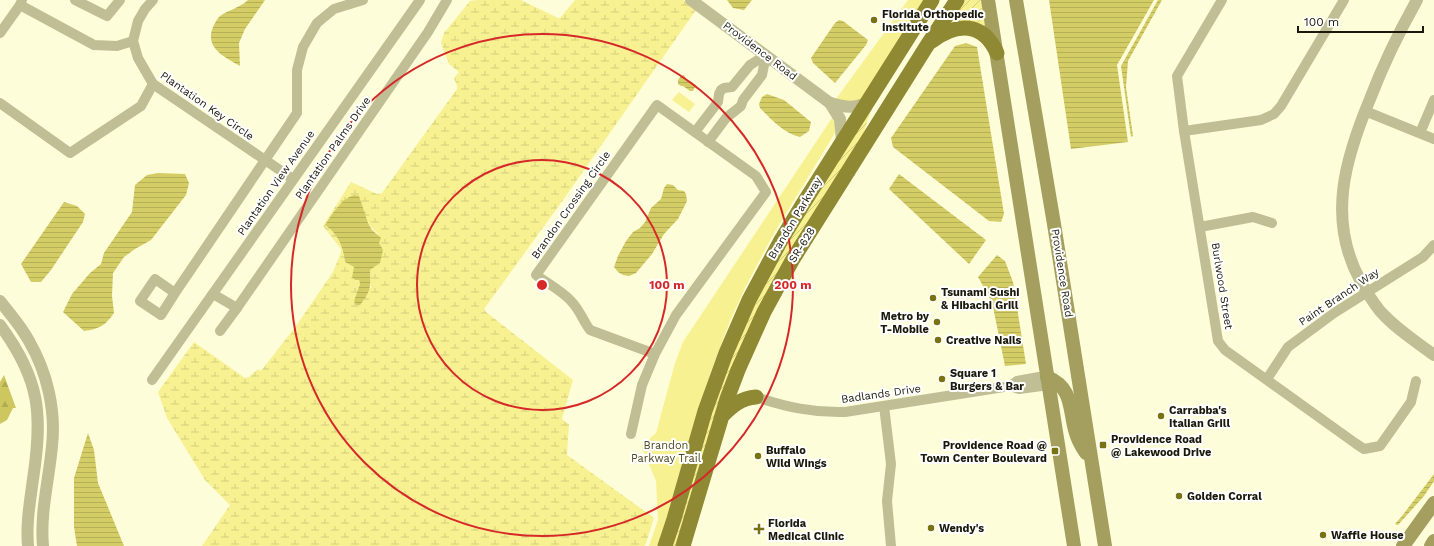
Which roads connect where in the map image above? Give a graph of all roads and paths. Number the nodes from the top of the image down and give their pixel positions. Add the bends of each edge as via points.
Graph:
1 (75, 0) edge
2 (120, 0) edge
3 (153, 0) edge
4 (363, 0) edge
5 (420, 0) edge
6 (448, 0) edge
7 (691, 0) edge
8 (932, 0) edge
9 (957, 0) edge
10 (988, 0) edge
11 (1016, 0) edge
12 (1222, 0) edge
13 (1344, 0) edge
14 (1417, 0) edge
15 (21, 2) edge
16 (0, 33) edge
17 (133, 41) junction
18 (928, 44) junction
19 (997, 53) junction
20 (766, 55) junction
21 (153, 84) junction
22 (732, 87) junction
23 (743, 100) junction
24 (1434, 100) edge
25 (718, 102) junction
26 (0, 103) edge
27 (830, 103) junction
28 (866, 103) junction
29 (732, 111) junction
30 (1365, 111) junction
31 (1184, 131) junction
32 (694, 132) junction
33 (1420, 133) junction
34 (1434, 138) edge
35 (842, 141) junction
36 (708, 142) junction
37 (265, 161) junction
38 (293, 179) junction
39 (1272, 223) dead end
40 (1200, 228) junction
41 (1434, 245) edge
42 (176, 293) dead end
43 (1367, 293) junction
44 (213, 294) junction
45 (0, 301) edge
46 (237, 308) junction
47 (0, 325) edge
48 (220, 331) dead end
49 (655, 354) junction
50 (1434, 355) edge
51 (738, 370) junction
52 (1267, 379) junction
53 (152, 380) dead end
54 (1048, 381) junction
55 (1416, 381) dead end
56 (756, 397) junction
57 (884, 406) junction
58 (721, 417) junction
59 (631, 434) dead end
60 (1091, 460) junction
61 (1434, 503) edge
62 (1434, 541) edge
63 (28, 546) edge
64 (43, 546) edge
65 (665, 546) edge
66 (683, 546) edge
67 (891, 546) edge
68 (1074, 546) edge
69 (1105, 546) edge
70 (1403, 546) edge
71 (1431, 546) edge

1 - 2 street via 107,16
3 - 17 street via 138,21
4 - 37 street via 334,9 317,23 303,47 297,70 297,113
5 - 38 street, Plantation View Avenue
6 - 46 street, Plantation Palms Drive
7 - 20 street, Providence Road
8 - 28 main road, Brandon Parkway
9 - 18 main road
10 - 19 main road
11 - 60 main road, Providence Road via 1056,232
12 - 31 street, Burlwood Street via 1177,76
13 - 31 street via 1274,114 1261,120
14 - 30 street via 1395,41
15 - 16 street
15 - 17 street via 94,45 117,46
17 - 21 street, Plantation Key Circle via 138,58
18 - 19 main road via 949,31 967,28 986,37
18 - 51 main road, SR-628 via 793,259 764,312
19 - 54 main road
20 - 22 street via 750,65
20 - 23 street via 762,75
20 - 27 street, Providence Road
21 - 26 street via 141,106 70,153
21 - 37 street, Plantation Key Circle
22 - 23 street via 740,91
22 - 25 street via 721,90
23 - 29 street via 741,106
24 - 33 street
25 - 29 street via 726,111
25 - 32 street
27 - 28 street, Providence Road via 853,108
27 - 35 street, Providence Road via 840,118
28 - 35 main road, Brandon Parkway
29 - 36 street
30 - 33 street
30 - 43 street via 1347,165 1342,213 1349,256
31 - 40 street, Burlwood Street
32 - 36 street, Brandon Crossing Circle
32 - 49 street, Brandon Crossing Circle via 657,105 536,275 571,300 590,330
33 - 34 street
35 - 65 main road, Brandon Parkway via 784,236 749,300 705,411
36 - 49 street, Brandon Crossing Circle via 756,176 766,192 676,315
37 - 38 street, Plantation Key Circle
37 - 42 street
38 - 44 street, Plantation View Avenue
39 - 40 street via 1253,217
40 - 52 street, Burlwood Street via 1218,341 1226,350
41 - 43 street, Paint Branch Way via 1423,257
43 - 50 street via 1391,322
43 - 52 street, Paint Branch Way via 1334,313 1288,347
44 - 46 street
44 - 53 street, Plantation View Avenue
45 - 64 street via 34,350 45,376 50,398 53,420 52,444 42,513
46 - 48 street, Plantation Palms Drive
47 - 63 street via 17,348 25,365 37,410 39,432 28,508
49 - 59 street, Brandon Crossing Circle via 642,385
51 - 56 main road via 744,384
51 - 58 main road, SR-628
52 - 55 street, Burlwood Street via 1364,449 1380,446 1411,402
54 - 57 street, Badlands Drive via 1039,377 1017,380 1010,386
54 - 60 main road via 1057,383 1067,395 1076,434
54 - 68 main road
56 - 57 street, Badlands Drive via 788,407 813,411 845,412
56 - 58 main road via 740,400
57 - 67 street via 891,464 887,501
58 - 66 main road
60 - 69 main road, Providence Road
61 - 70 main road
62 - 71 main road

